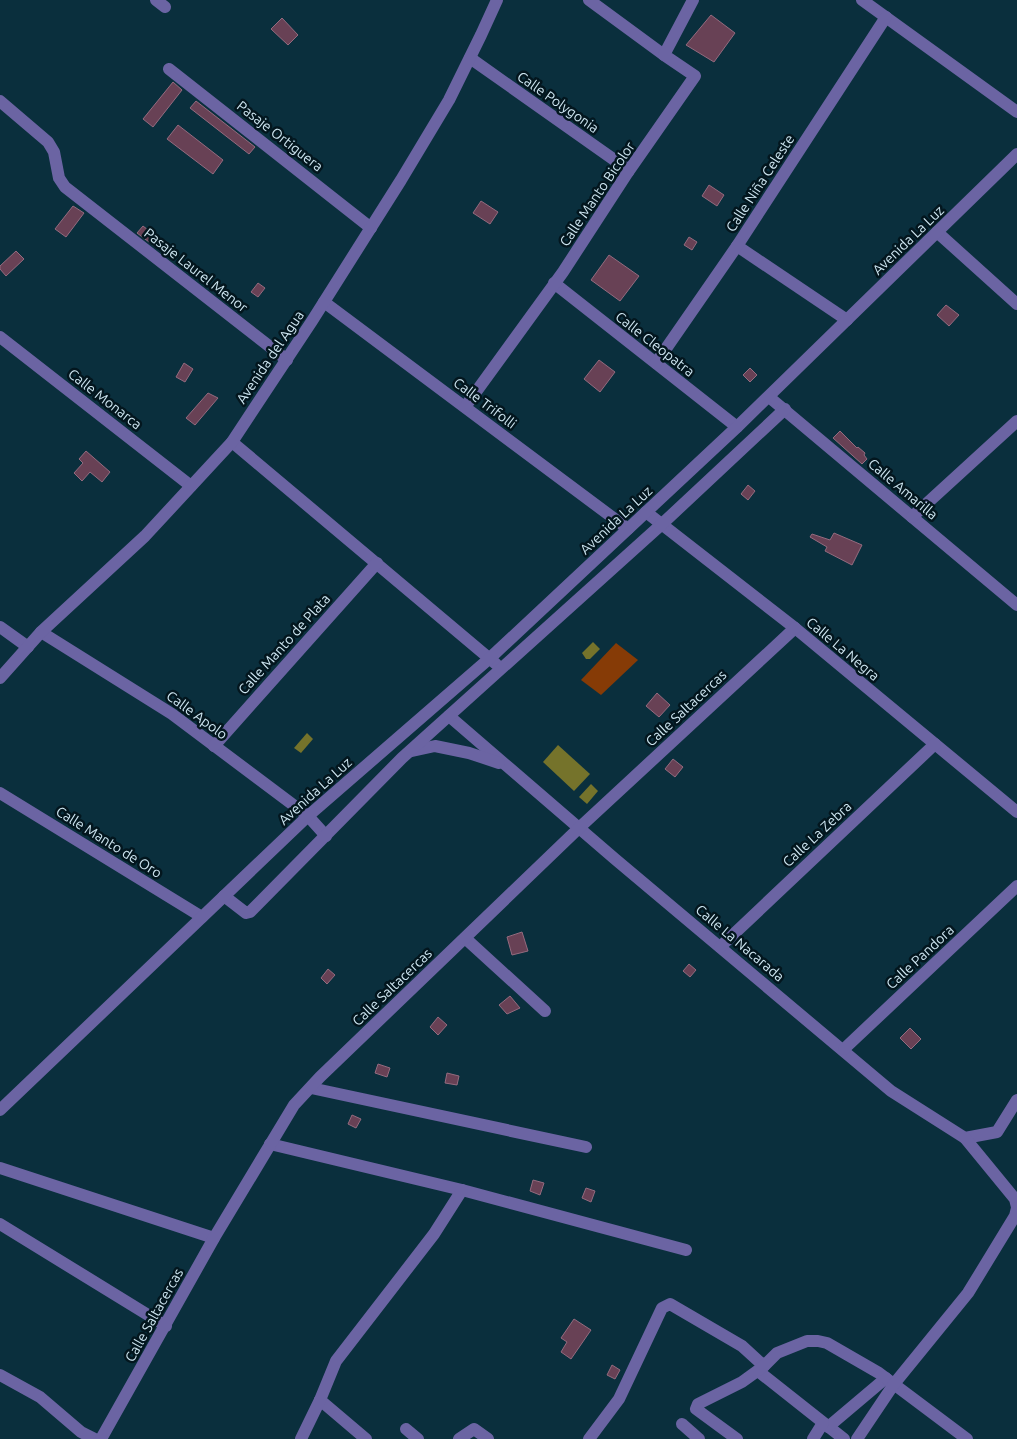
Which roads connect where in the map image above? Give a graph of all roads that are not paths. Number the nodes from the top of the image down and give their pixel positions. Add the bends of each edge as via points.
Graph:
1 (496, 0) edge
2 (589, 0) edge
3 (693, 0) edge
4 (862, 0) edge
5 (886, 17) junction
6 (664, 55) junction
7 (470, 58) junction
8 (169, 68) dead end
9 (0, 101) edge
10 (1017, 112) edge
11 (1017, 154) edge
12 (628, 172) junction
13 (371, 228) junction
14 (937, 232) junction
15 (737, 246) junction
16 (554, 283) junction
17 (324, 302) junction
18 (1017, 304) edge
19 (847, 320) junction
20 (0, 337) edge
21 (287, 360) junction
22 (656, 364) junction
23 (769, 397) junction
24 (465, 407) junction
25 (785, 409) junction
26 (1017, 421) edge
27 (737, 427) junction
28 (232, 442) junction
29 (191, 486) junction
30 (646, 512) junction
31 (912, 517) junction
32 (662, 524) junction
33 (628, 529) junction
34 (376, 563) junction
35 (1017, 605) edge
36 (0, 627) edge
37 (795, 628) junction
38 (41, 632) junction
39 (28, 647) junction
40 (490, 658) junction
41 (502, 669) junction
42 (0, 678) edge
43 (449, 716) junction
44 (935, 744) junction
45 (214, 746) junction
46 (406, 755) junction
47 (374, 759) junction
48 (506, 765) junction
49 (0, 793) edge
50 (1017, 812) edge
51 (308, 816) junction
52 (579, 828) junction
53 (326, 836) junction
54 (1017, 886) edge
55 (224, 896) junction
56 (202, 917) junction
57 (465, 938) junction
58 (720, 947) junction
59 (545, 1011) dead end
60 (844, 1050) junction
61 (311, 1088) junction
62 (1017, 1100) edge
63 (0, 1110) edge
64 (965, 1138) junction
65 (270, 1144) junction
66 (586, 1147) dead end
67 (0, 1168) edge
68 (462, 1190) junction
69 (1017, 1208) edge
70 (0, 1224) edge
71 (214, 1238) junction
72 (686, 1250) dead end
73 (166, 1326) junction
74 (761, 1368) junction
75 (0, 1375) edge
76 (890, 1381) junction
77 (320, 1400) junction
78 (682, 1424) dead end
79 (826, 1425) junction
80 (406, 1429) dead end
81 (95, 1439) edge
82 (101, 1439) edge
83 (301, 1439) edge
84 (366, 1439) edge
85 (418, 1439) edge
86 (459, 1439) edge
87 (488, 1439) edge
88 (590, 1439) edge
89 (699, 1439) edge
90 (737, 1439) edge
91 (813, 1439) edge
92 (844, 1439) edge
93 (857, 1439) edge
94 (967, 1439) edge

1 - 7 street, Avenida del Agua
2 - 6 street
3 - 6 street
4 - 5 street
5 - 10 street
5 - 15 street, Calle Niña Celeste
6 - 12 street, Calle Manto Bicolor via 695,76
7 - 12 street, Calle Polygonia
7 - 13 street, Avenida del Agua via 449,100
8 - 13 street, Pasaje Ortiguera
9 - 21 street, Pasaje Laurel Menor via 48,142 54,152 59,178 66,187
11 - 14 street, Avenida La Luz
12 - 16 street, Calle Manto Bicolor
13 - 17 street, Avenida del Agua
14 - 18 street
14 - 19 street, Avenida La Luz
15 - 19 street
15 - 22 street, Calle Niña Celeste
16 - 22 street, Calle Cleopatra
16 - 24 street, Calle Manto Bicolor
17 - 21 street, Avenida del Agua
17 - 24 street, Calle Trifolli
19 - 23 street, Avenida La Luz
20 - 29 street, Calle Monarca
21 - 28 street, Avenida del Agua
22 - 27 street, Calle Cleopatra
23 - 25 street, Calle Amarilla
23 - 27 street, Avenida La Luz
24 - 33 street, Calle Trifolli
25 - 31 street, Calle Amarilla
25 - 32 street
26 - 31 street
27 - 30 street, Avenida La Luz
28 - 29 street, Avenida del Agua
28 - 34 street
29 - 38 street, Avenida del Agua via 145,536
30 - 32 street, Calle La Negra
30 - 33 street, Avenida La Luz
31 - 35 street, Calle Amarilla
32 - 37 street, Calle La Negra
32 - 41 street
33 - 40 street, Avenida La Luz
34 - 40 street
34 - 45 street, Calle Manto de Plata
36 - 39 street
37 - 44 street, Calle La Negra
37 - 52 street, Calle Saltacercas
38 - 39 street, Avenida del Agua
38 - 45 street, Calle Apolo via 172,714
39 - 42 street, Avenida del Agua
40 - 41 street
40 - 47 street, Avenida La Luz
41 - 43 street
43 - 46 street
43 - 48 street, Calle La Nacarada
44 - 50 street, Calle La Negra
44 - 58 street, Calle La Zebra
45 - 51 street, Calle Apolo
46 - 47 street
46 - 48 street via 435,746
46 - 53 street
47 - 51 street, Avenida La Luz
48 - 52 street, Calle La Nacarada
49 - 56 street, Calle Manto de Oro
51 - 53 street, Calle Apolo
51 - 55 street, Avenida La Luz
52 - 57 street, Calle Saltacercas
52 - 58 street, Calle La Nacarada
53 - 55 street via 250,912 246,913
54 - 60 street, Calle Pandora
55 - 56 street, Avenida La Luz
56 - 63 street, Avenida La Luz
57 - 59 street
57 - 61 street, Calle Saltacercas
58 - 60 street, Calle La Nacarada
60 - 64 street, Calle La Nacarada via 891,1091
61 - 65 street, Calle Saltacercas via 294,1105
61 - 66 street
62 - 64 street via 997,1132
64 - 69 street, Calle La Nacarada via 1015,1199
65 - 68 street
65 - 71 street, Calle Saltacercas
67 - 71 street
68 - 72 street
68 - 77 street via 434,1234 336,1361
69 - 76 street via 968,1293
70 - 73 street
71 - 73 street, Calle Saltacercas
73 - 82 street, Calle Saltacercas
74 - 76 street via 777,1353 807,1341 818,1341 827,1343
74 - 79 street
74 - 88 street via 742,1346 670,1304 662,1308 619,1399
74 - 90 street via 742,1382 698,1404 696,1409
75 - 81 street via 40,1397 81,1432
76 - 79 street
76 - 93 street
76 - 94 street
77 - 83 street
77 - 84 street
78 - 89 street
79 - 91 street
79 - 92 street
80 - 85 street
86 - 87 street via 474,1429

